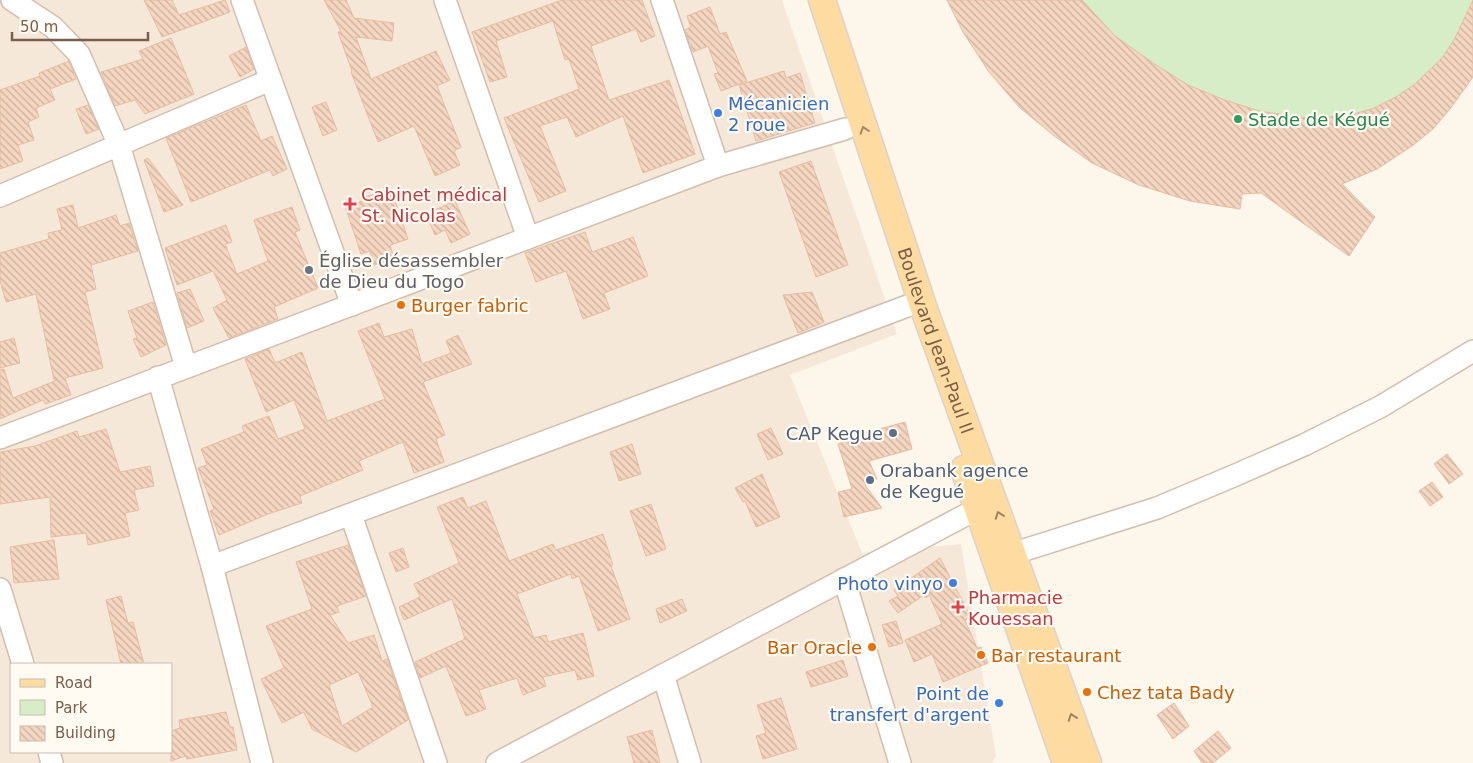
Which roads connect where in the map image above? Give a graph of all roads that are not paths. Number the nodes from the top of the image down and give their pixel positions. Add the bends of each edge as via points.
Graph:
1 (12, 0) edge
2 (242, 0) edge
3 (445, 0) edge
4 (662, 0) edge
5 (804, 0) edge
6 (822, 0) edge
7 (270, 80) junction
8 (845, 129) junction
9 (118, 145) junction
10 (718, 166) junction
11 (0, 196) edge
12 (528, 238) junction
13 (910, 305) junction
14 (352, 306) junction
15 (1473, 350) edge
16 (186, 367) junction
17 (158, 377) junction
18 (0, 438) edge
19 (977, 509) junction
20 (351, 515) junction
21 (1004, 557) junction
22 (212, 566) junction
23 (844, 579) junction
24 (0, 589) edge
25 (23, 663) edge
26 (663, 674) junction
27 (262, 763) edge
28 (436, 763) edge
29 (497, 763) edge
30 (690, 763) edge
31 (900, 763) edge
32 (1066, 763) edge
33 (1088, 763) edge

1 - 9 street via 53,27 79,54
2 - 7 street
3 - 12 street
4 - 10 street
5 - 8 main road, Boulevard Jean-Paul II
21 -> 6 main road, Boulevard Jean-Paul II
7 - 9 street
7 - 14 street
8 - 10 street
8 - 13 main road, Boulevard Jean-Paul II
9 - 11 street
9 - 16 street
10 - 12 street
12 - 14 street
13 - 19 main road, Boulevard Jean-Paul II
13 - 20 street
14 - 16 street
15 - 21 street via 1380,407 1296,449 1156,508
16 - 17 street
17 - 18 street
17 - 22 street
19 - 21 main road, Boulevard Jean-Paul II
19 - 23 street
20 - 22 street
20 - 28 street
21 - 32 main road, Boulevard Jean-Paul II
33 -> 21 main road, Boulevard Jean-Paul II
22 - 27 street
23 - 26 street
23 - 31 street
24 - 25 street
26 - 29 street
26 - 30 street

